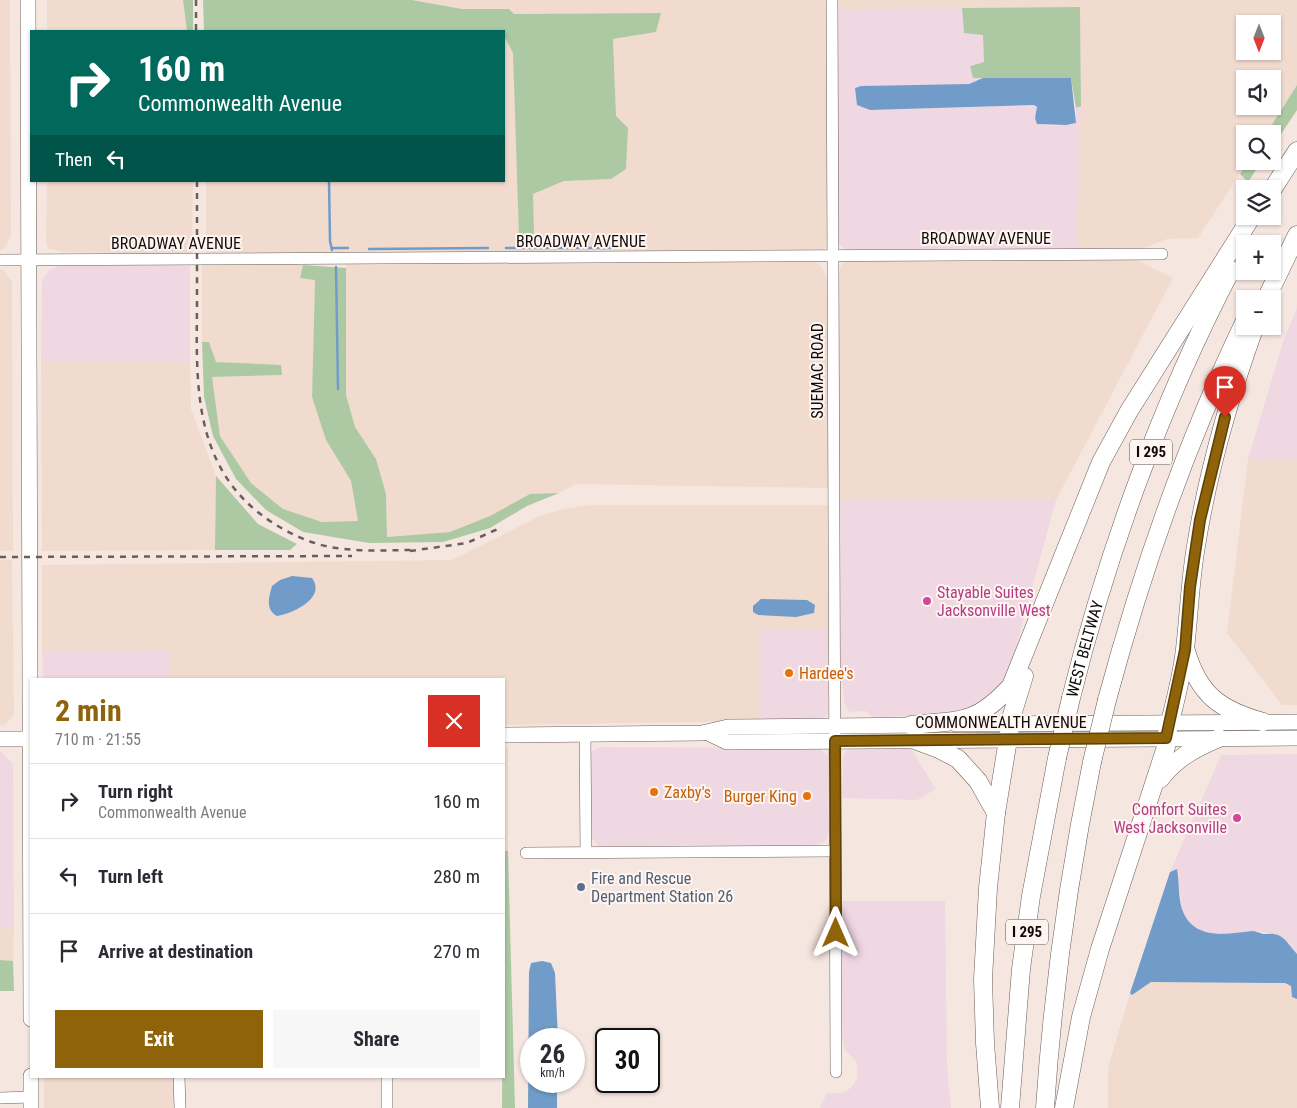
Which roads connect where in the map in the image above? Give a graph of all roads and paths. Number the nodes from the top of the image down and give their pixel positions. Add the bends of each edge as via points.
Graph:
1 (28, 0) edge
2 (832, 0) edge
3 (1297, 151) edge
4 (1278, 180) edge
5 (1297, 220) edge
6 (1246, 225) edge
7 (1254, 225) edge
8 (1297, 235) edge
9 (1281, 249) edge
10 (1162, 254) dead end
11 (834, 255) junction
12 (0, 260) edge
13 (29, 260) junction
14 (1270, 290) edge
15 (1239, 335) edge
16 (1252, 335) edge
17 (1059, 566) junction
18 (1185, 650) junction
19 (1263, 722) junction
20 (1297, 722) edge
21 (835, 726) junction
22 (1168, 730) junction
23 (1011, 731) junction
24 (913, 732) junction
25 (708, 733) junction
26 (505, 735) edge
27 (586, 735) junction
28 (1219, 738) junction
29 (1297, 738) edge
30 (0, 739) edge
31 (30, 739) edge
32 (835, 741) junction
33 (1153, 788) junction
34 (996, 813) junction
35 (835, 851) junction
36 (586, 852) junction
37 (526, 853) dead end
38 (836, 1072) dead end
39 (31, 1078) edge
40 (179, 1078) edge
41 (387, 1078) edge
42 (0, 1098) edge
43 (31, 1102) edge
44 (180, 1108) edge
45 (387, 1108) edge
46 (990, 1108) edge
47 (1010, 1108) edge
48 (1045, 1108) edge
49 (1064, 1108) edge

1 - 13 main road
2 - 11 street, SUEMAC ROAD
3 - 4 highway
5 - 9 highway
6 - 17 highway via 1124,419 1101,462
7 - 47 highway, WEST BELTWAY / I 295, bridge via 1219,292 1144,468 1107,574 1072,698 1057,758 1031,896 1021,969
8 - 14 highway
10 - 11 street, BROADWAY AVENUE
11 - 13 street, BROADWAY AVENUE
11 - 21 street, SUEMAC ROAD
12 - 13 street, BROADWAY AVENUE
13 - 31 main road
15 - 48 highway, WEST BELTWAY / I 295, bridge via 1194,435 1168,504 1133,607 1107,700 1092,762 1060,941
16 - 18 highway via 1223,424 1203,507 1190,587
17 - 23 highway via 1017,700
17 - 24 highway via 1011,686 981,714
18 - 19 highway via 1192,672 1204,691 1227,709
18 - 22 highway
19 - 20 main road, COMMONWEALTH AVENUE
19 - 22 main road, COMMONWEALTH AVENUE
21 - 24 main road, COMMONWEALTH AVENUE
21 - 25 main road, COMMONWEALTH AVENUE via 728,727
21 - 32 street, SUEMAC ROAD
22 - 23 main road, COMMONWEALTH AVENUE
22 - 28 main road, COMMONWEALTH AVENUE
22 - 33 highway via 1166,749
23 - 24 main road, COMMONWEALTH AVENUE
23 - 34 highway
24 - 32 main road, COMMONWEALTH AVENUE
24 - 34 highway via 958,759 978,781
25 - 27 main road, COMMONWEALTH AVENUE
25 - 32 main road, COMMONWEALTH AVENUE via 727,742
26 - 27 main road, COMMONWEALTH AVENUE
27 - 36 street
28 - 29 main road, COMMONWEALTH AVENUE
28 - 33 highway via 1170,765
30 - 31 main road
32 - 35 street, SUEMAC ROAD
33 - 49 highway via 1081,1017
34 - 46 highway via 983,979
35 - 36 street
35 - 38 street, SUEMAC ROAD
36 - 37 street
39 - 43 main road
40 - 44 street
41 - 45 street
42 - 43 street

